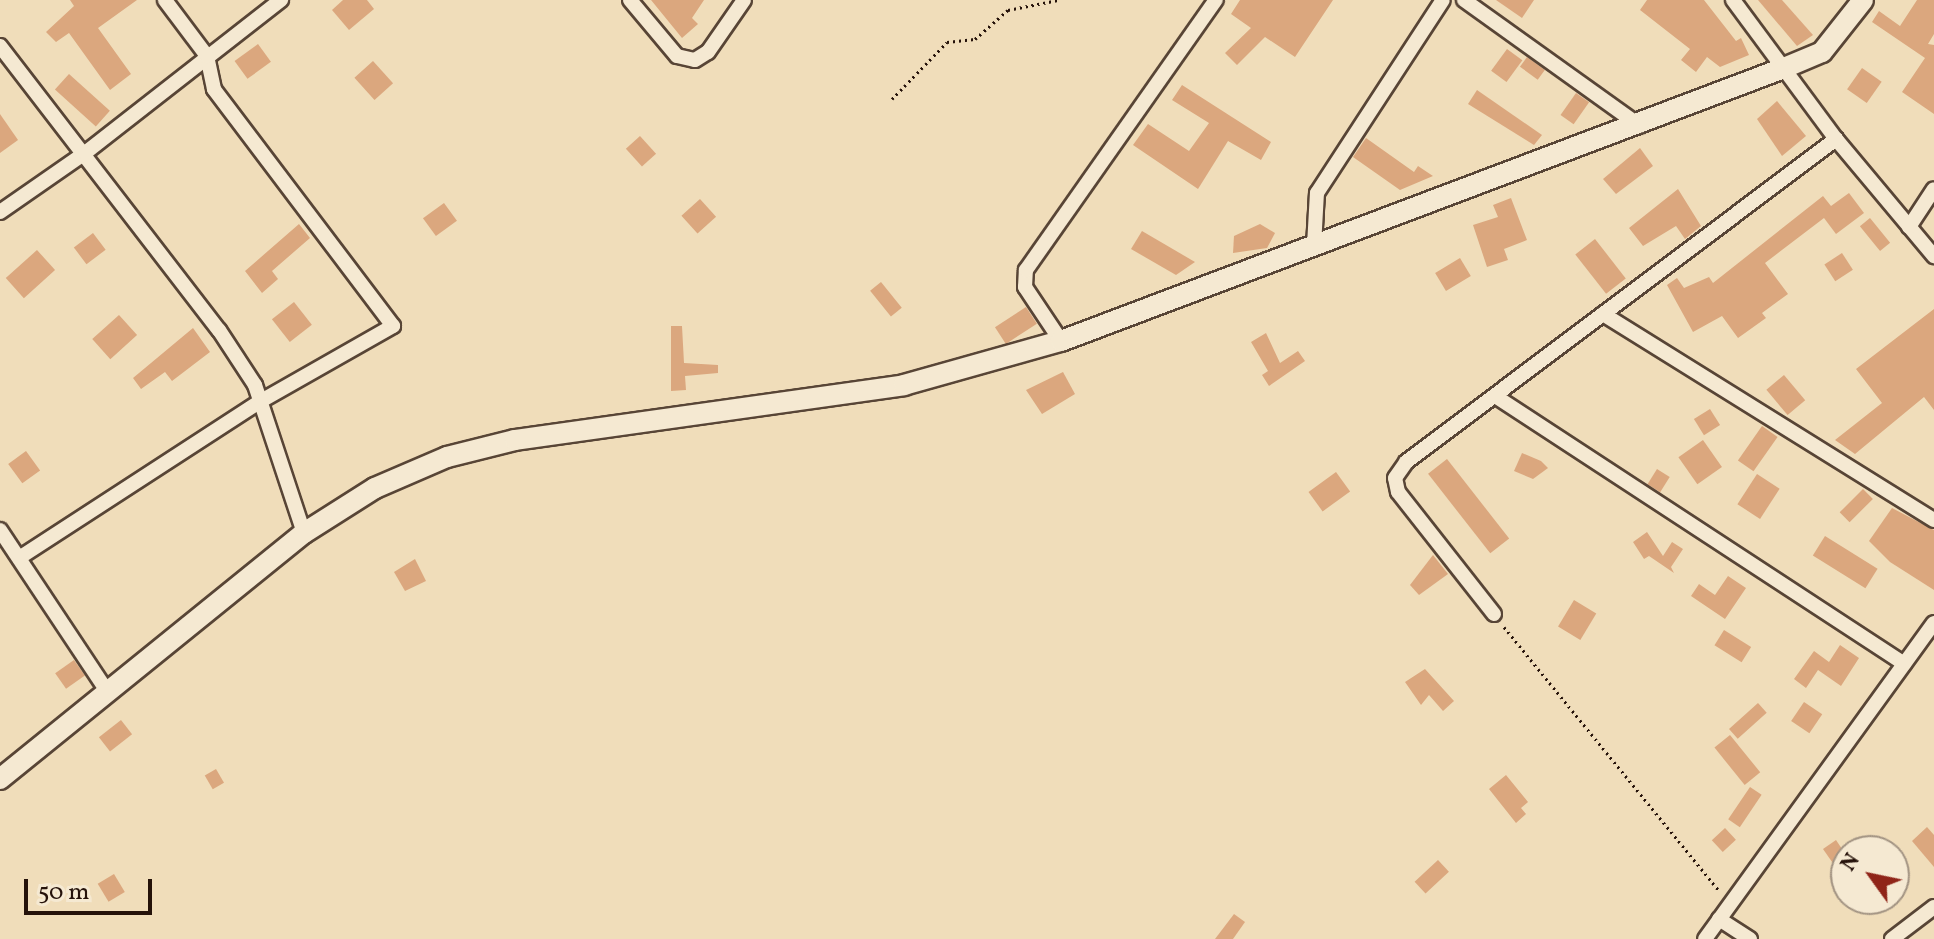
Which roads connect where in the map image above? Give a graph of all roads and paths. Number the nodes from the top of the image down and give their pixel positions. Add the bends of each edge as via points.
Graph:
1 (165, 0) edge
2 (281, 0) edge
3 (630, 0) edge
4 (744, 0) edge
5 (1058, 0) edge
6 (1216, 0) edge
7 (1443, 0) edge
8 (1464, 0) edge
9 (1733, 0) edge
10 (1863, 0) edge
11 (0, 46) edge
12 (207, 56) junction
13 (1784, 68) junction
14 (892, 99) dead end
15 (1640, 126) junction
16 (1836, 139) junction
17 (85, 153) junction
18 (1934, 189) edge
19 (0, 212) edge
20 (1909, 227) junction
21 (1314, 246) junction
22 (1934, 256) edge
23 (1603, 314) junction
24 (1061, 341) junction
25 (1495, 396) junction
26 (261, 401) junction
27 (1934, 520) edge
28 (0, 530) edge
29 (304, 533) junction
30 (19, 558) junction
31 (1494, 614) joint
32 (1934, 623) edge
33 (1904, 664) junction
34 (107, 691) junction
35 (0, 779) edge
36 (1730, 904) junction
37 (1934, 907) edge
38 (1719, 919) junction
39 (1705, 939) edge
40 (1750, 939) edge
41 (1892, 939) edge

1 - 12 street
2 - 12 street
3 - 4 street via 677,56 695,60 708,52
5 - 14 path via 1008,10 975,39 947,42
6 - 24 street via 1026,270 1025,287
7 - 21 street via 1317,193
8 - 15 street
9 - 13 street
10 - 13 main road via 1822,52
11 - 17 street
12 - 17 street
12 - 26 street via 214,89 393,326
13 - 15 main road
13 - 16 street
15 - 21 main road
16 - 20 street
16 - 23 street
17 - 19 street
17 - 26 street via 219,330
18 - 20 street
20 - 22 street
21 - 24 main road
23 - 25 street
23 - 27 street
24 - 29 main road via 904,385 515,440 447,457 375,488
25 - 31 street via 1406,462 1395,478 1398,492
25 - 33 street
26 - 29 street
26 - 30 street
28 - 30 street
29 - 34 main road
30 - 34 street
31 - 36 path
32 - 33 street
33 - 36 street
34 - 35 main road
36 - 38 street
37 - 41 street
38 - 39 street
38 - 40 street

